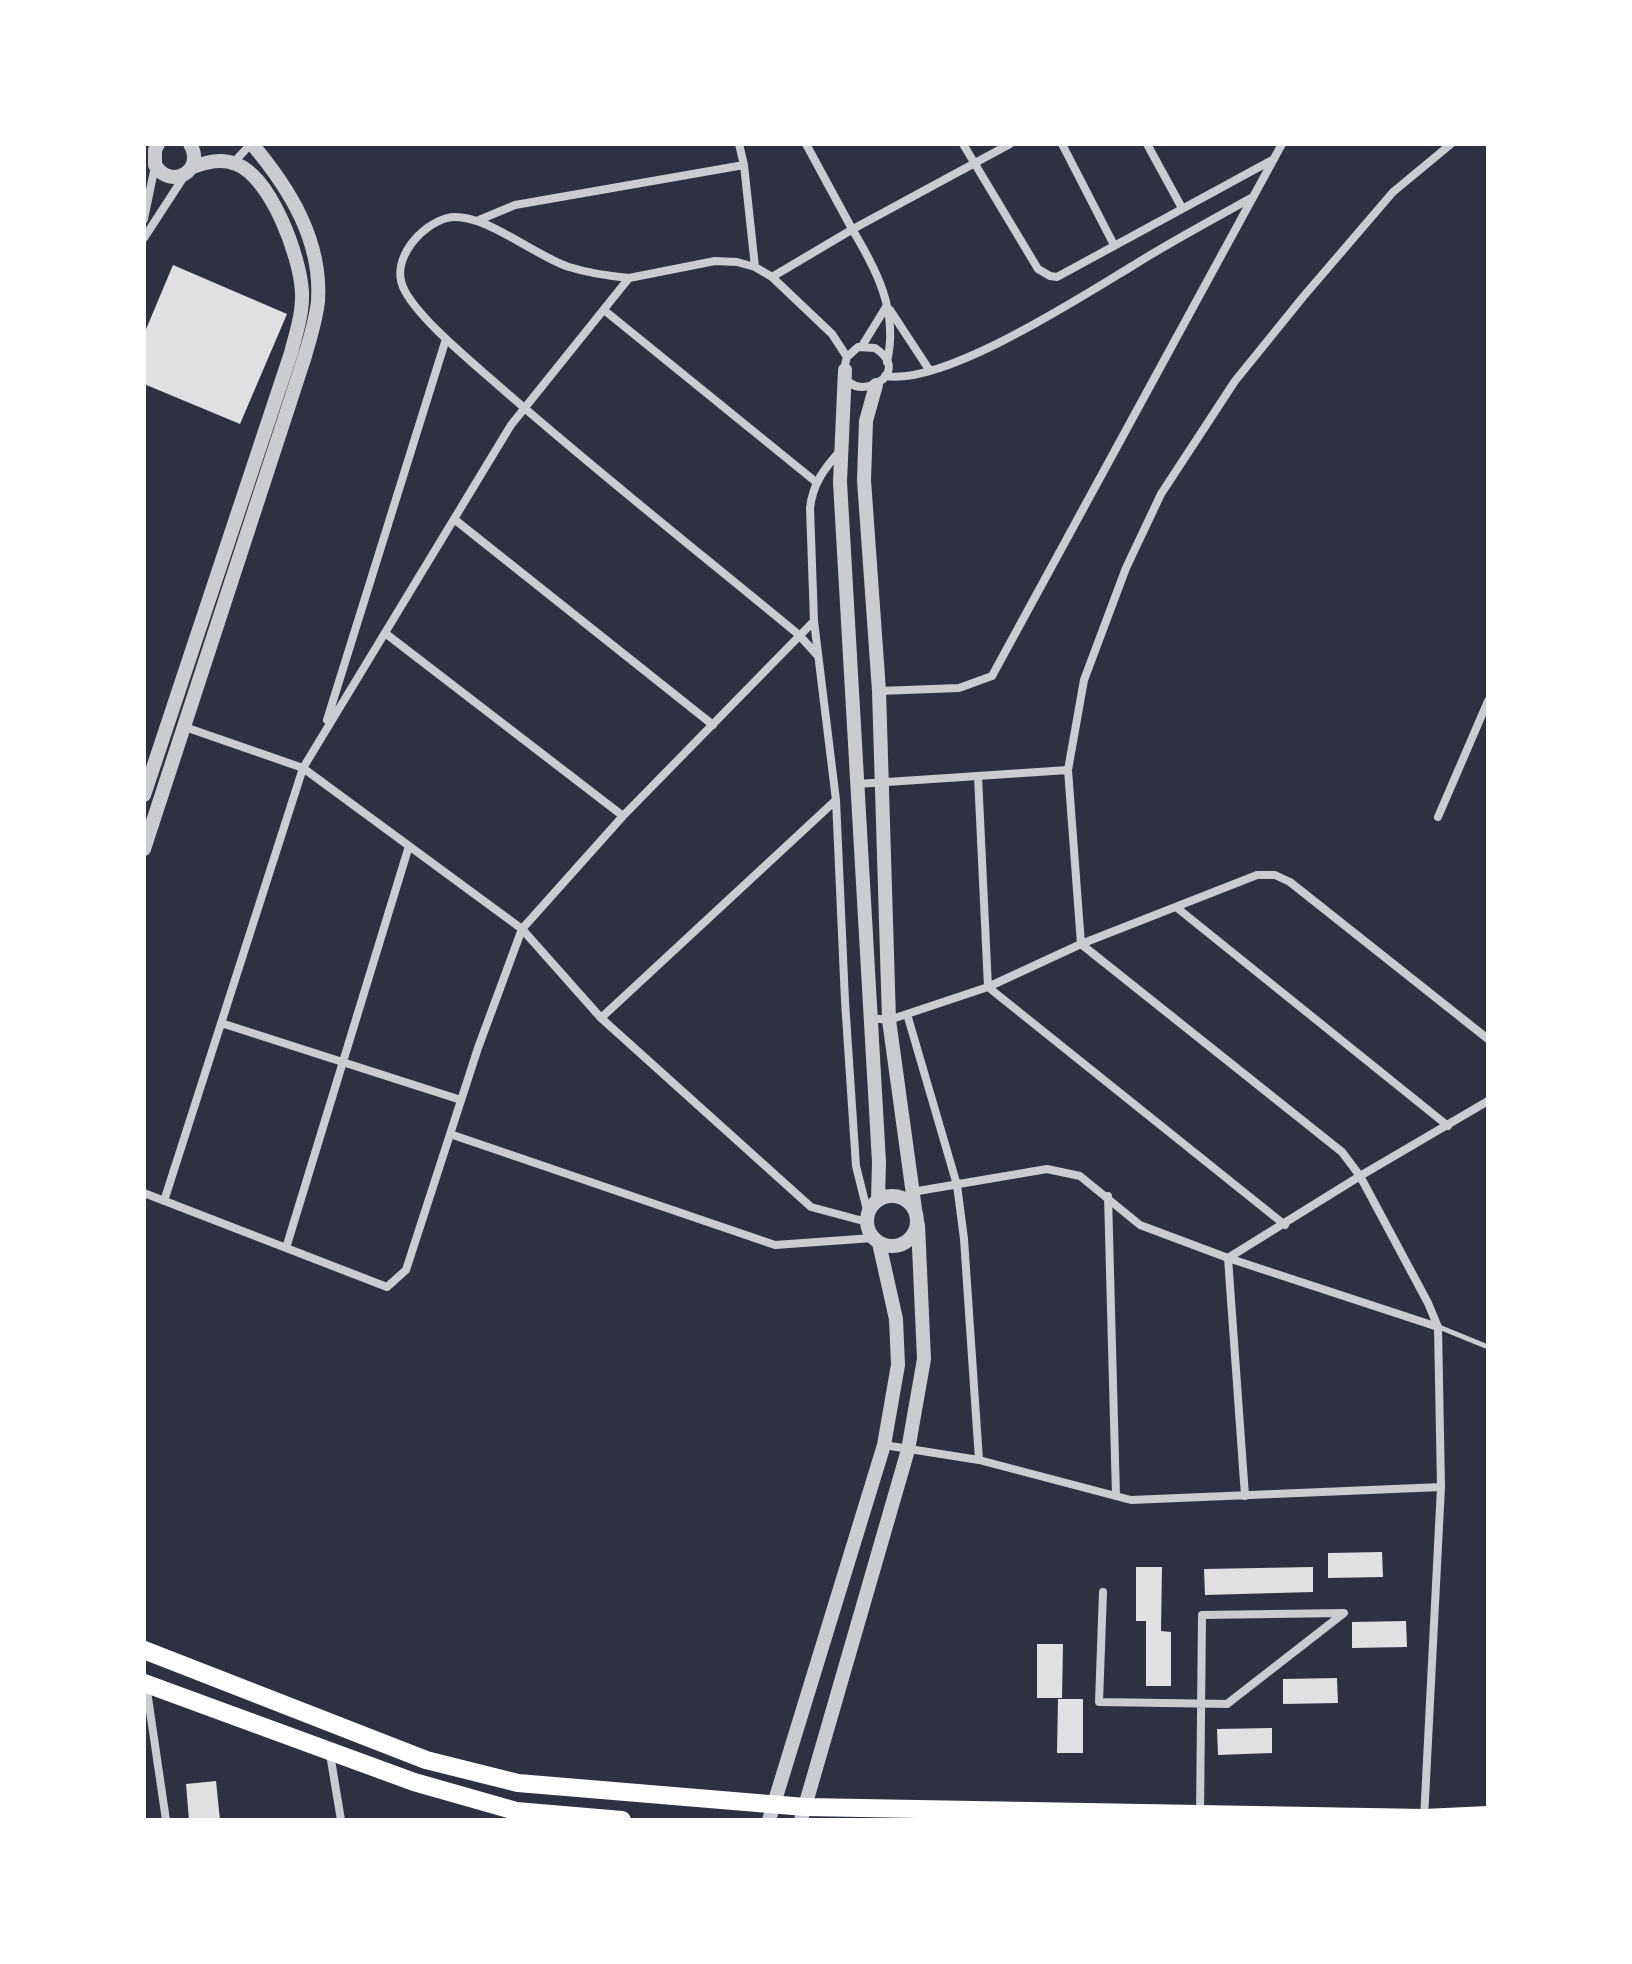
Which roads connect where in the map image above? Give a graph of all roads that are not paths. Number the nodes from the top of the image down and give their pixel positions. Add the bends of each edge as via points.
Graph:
1 (146, 144) edge
2 (190, 144) edge
3 (252, 144) edge
4 (739, 144) edge
5 (806, 144) edge
6 (963, 144) edge
7 (1010, 144) edge
8 (1062, 144) edge
9 (1147, 144) edge
10 (1282, 144) edge
11 (1451, 144) edge
12 (156, 156) edge
13 (1274, 159) junction
14 (233, 163) junction
15 (973, 164) junction
16 (744, 165) junction
17 (189, 171) junction
18 (1252, 197) junction
19 (1182, 208) junction
20 (144, 219) edge
21 (479, 220) junction
22 (853, 229) junction
23 (144, 238) edge
24 (1114, 245) junction
25 (755, 267) junction
26 (772, 277) junction
27 (629, 278) junction
28 (887, 306) junction
29 (604, 310) junction
30 (832, 334) junction
31 (446, 339) junction
32 (860, 346) junction
33 (887, 363) junction
34 (846, 364) junction
35 (930, 371) junction
36 (881, 380) junction
37 (524, 408) junction
38 (840, 450) junction
39 (816, 482) junction
40 (454, 519) junction
41 (814, 621) junction
42 (385, 633) junction
43 (799, 635) junction
44 (818, 656) junction
45 (879, 691) junction
46 (1488, 701) edge
47 (176, 724) junction
48 (713, 725) junction
49 (323, 735) junction
50 (303, 768) junction
51 (1068, 770) junction
52 (978, 776) junction
53 (883, 781) junction
54 (856, 784) junction
55 (144, 795) edge
56 (836, 800) junction
57 (623, 816) junction
58 (1438, 817) dead end
59 (409, 846) junction
60 (144, 849) edge
61 (1176, 907) junction
62 (522, 929) junction
63 (1081, 944) junction
64 (988, 987) junction
65 (907, 1014) junction
66 (601, 1018) junction
67 (870, 1018) junction
68 (889, 1020) junction
69 (221, 1023) junction
70 (1488, 1039) edge
71 (343, 1062) junction
72 (461, 1100) junction
73 (1488, 1101) edge
74 (1448, 1126) junction
75 (450, 1134) junction
76 (1360, 1176) junction
77 (957, 1185) junction
78 (144, 1193) edge
79 (911, 1193) junction
80 (1108, 1196) junction
81 (878, 1200) junction
82 (164, 1201) junction
83 (915, 1209) junction
84 (868, 1218) junction
85 (918, 1225) junction
86 (1285, 1225) junction
87 (876, 1240) junction
88 (286, 1248) junction
89 (1228, 1258) junction
90 (1438, 1327) junction
91 (1488, 1347) edge
92 (884, 1445) junction
93 (908, 1450) junction
94 (979, 1460) junction
95 (1441, 1487) junction
96 (1116, 1496) junction
97 (1245, 1496) junction
98 (1103, 1592) dead end
99 (144, 1650) edge
100 (145, 1683) edge
101 (1201, 1705) junction
102 (330, 1752) junction
103 (772, 1811) edge
104 (803, 1814) edge
105 (1488, 1815) edge
106 (1200, 1817) edge
107 (1424, 1819) edge
108 (166, 1820) edge
109 (341, 1820) edge
110 (622, 1820) edge

1 - 12 street
2 - 17 street via 195,152
3 - 14 street
3 - 47 street via 303,220 314,249 318,303 305,356
4 - 16 street
5 - 22 street
6 - 15 street
7 - 15 street
8 - 24 street
9 - 19 street
10 - 13 street
11 - 51 street via 1393,192 1303,297 1235,381 1161,494 1126,568 1084,680
12 - 17 street via 164,176
12 - 20 street
13 - 18 street
13 - 19 street
14 - 17 street via 219,161
14 - 47 street via 263,189 285,226 302,293 299,324
15 - 22 street
15 - 24 street via 1043,274 1063,275
16 - 21 street via 515,205
16 - 25 street
17 - 23 street
18 - 35 street via 1039,322
18 - 45 street via 992,676 959,688
19 - 24 street
21 - 27 street via 569,267
21 - 31 street via 449,217 428,227 400,264 402,286
22 - 26 street
22 - 28 street via 881,279
25 - 26 street
25 - 27 street via 715,261
26 - 30 street
27 - 29 street
28 - 32 street
28 - 33 street
28 - 35 street
29 - 37 street
29 - 39 street
30 - 32 street
30 - 34 street
31 - 37 street
31 - 49 street
32 - 33 street via 880,351
32 - 34 street
33 - 36 street
34 - 36 street via 847,377 856,386 870,388
34 - 38 street
35 - 36 street
36 - 45 street via 866,421 863,459
37 - 40 street
37 - 43 street
38 - 39 street
38 - 54 street
39 - 41 street via 810,508
40 - 42 street
40 - 48 street
41 - 43 street
41 - 44 street
42 - 49 street
42 - 57 street
43 - 44 street
43 - 48 street
44 - 56 street
45 - 53 street
46 - 58 street
47 - 50 street
47 - 55 street
47 - 60 street
48 - 57 street
49 - 50 street
50 - 59 street
50 - 69 street
51 - 52 street
51 - 63 street
52 - 53 street
52 - 64 street
53 - 54 street
53 - 68 street
54 - 67 street
56 - 66 street
56 - 84 street via 856,1166
57 - 62 street
59 - 62 street
59 - 71 street
61 - 63 street
61 - 70 street via 1257,875 1275,875
61 - 74 street
62 - 66 street
62 - 72 street
63 - 64 street
63 - 76 street via 1342,1152
64 - 65 street
64 - 86 street
65 - 68 street
65 - 77 street
66 - 84 street via 811,1207
67 - 68 street
67 - 81 street
68 - 79 street
69 - 71 street
69 - 82 street
71 - 72 street
71 - 88 street
72 - 75 street
73 - 74 street
74 - 76 street
75 - 87 street via 775,1245
75 - 88 street via 406,1270 387,1287
76 - 86 street
76 - 90 street
77 - 79 street
77 - 80 street via 1047,1169 1080,1176
77 - 94 street
78 - 82 street
79 - 83 street
80 - 89 street via 1140,1225
80 - 96 street
81 - 83 street via 902,1198
81 - 84 street
82 - 88 street
83 - 85 street
84 - 87 street
85 - 87 street via 903,1245
85 - 93 street via 924,1359
86 - 89 street
87 - 92 street via 896,1319 898,1365
89 - 90 street
89 - 97 street
90 - 91 lane
90 - 95 street
92 - 93 street
92 - 103 street
93 - 94 street
93 - 104 street
94 - 96 street
95 - 97 street
95 - 107 street
96 - 97 street
98 - 101 street via 1099,1702
99 - 103 main road via 426,1760 472,1772 518,1783
100 - 102 main road
100 - 108 street
101 - 101 street via 1202,1615 1344,1613 1227,1704
101 - 106 street
102 - 109 street
102 - 110 main road via 516,1811
103 - 104 main road
104 - 106 main road
105 - 107 main road
106 - 107 main road

